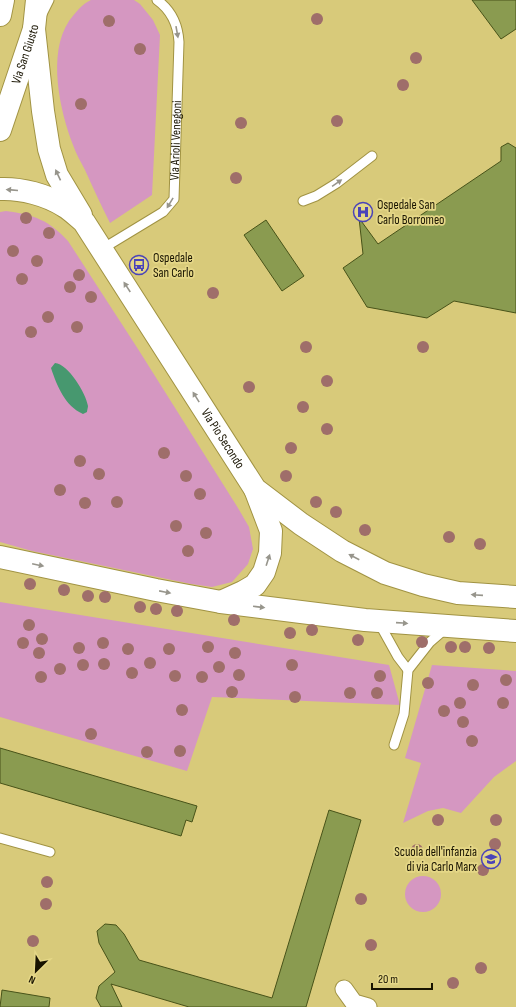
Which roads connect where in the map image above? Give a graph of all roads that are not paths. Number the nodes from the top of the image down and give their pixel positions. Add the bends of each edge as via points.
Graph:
1 (3, 0) edge
2 (36, 0) edge
3 (49, 0) edge
4 (157, 0) edge
5 (0, 15) edge
6 (34, 29) junction
7 (0, 130) edge
8 (372, 156) dead end
9 (0, 189) edge
10 (303, 201) dead end
11 (84, 222) junction
12 (102, 249) junction
13 (255, 489) junction
14 (0, 557) edge
15 (516, 598) edge
16 (221, 602) junction
17 (378, 621) junction
18 (448, 626) junction
19 (516, 631) edge
20 (408, 670) junction
21 (394, 745) dead end
22 (0, 838) edge
23 (50, 852) dead end
24 (344, 988) dead end
25 (368, 1007) edge

1 - 5 main road
2 - 6 main road, Via San Giusto
3 - 6 lane
4 -> 12 lane, Via Arioli Venegoni via 171,14 179,42 174,199 163,212
6 - 7 main road, Via San Giusto
11 -> 6 main road via 57,175 49,149
10 -> 8 lane via 337,183
11 -> 9 main road, Via Pio Secondo via 64,206 45,197 26,191
11 - 12 main road, Via Pio Secondo
13 -> 12 main road, Via Pio Secondo
15 -> 13 main road, Via Pio Secondo via 458,593 385,574 342,551
16 -> 13 main road via 255,585 264,572 270,553 271,531
14 -> 16 main road
16 -> 17 main road
17 -> 18 main road
17 - 20 lane
18 - 19 main road
18 - 20 lane via 430,642
20 - 21 lane via 404,714
22 - 23 lane
24 - 25 street via 354,1003

